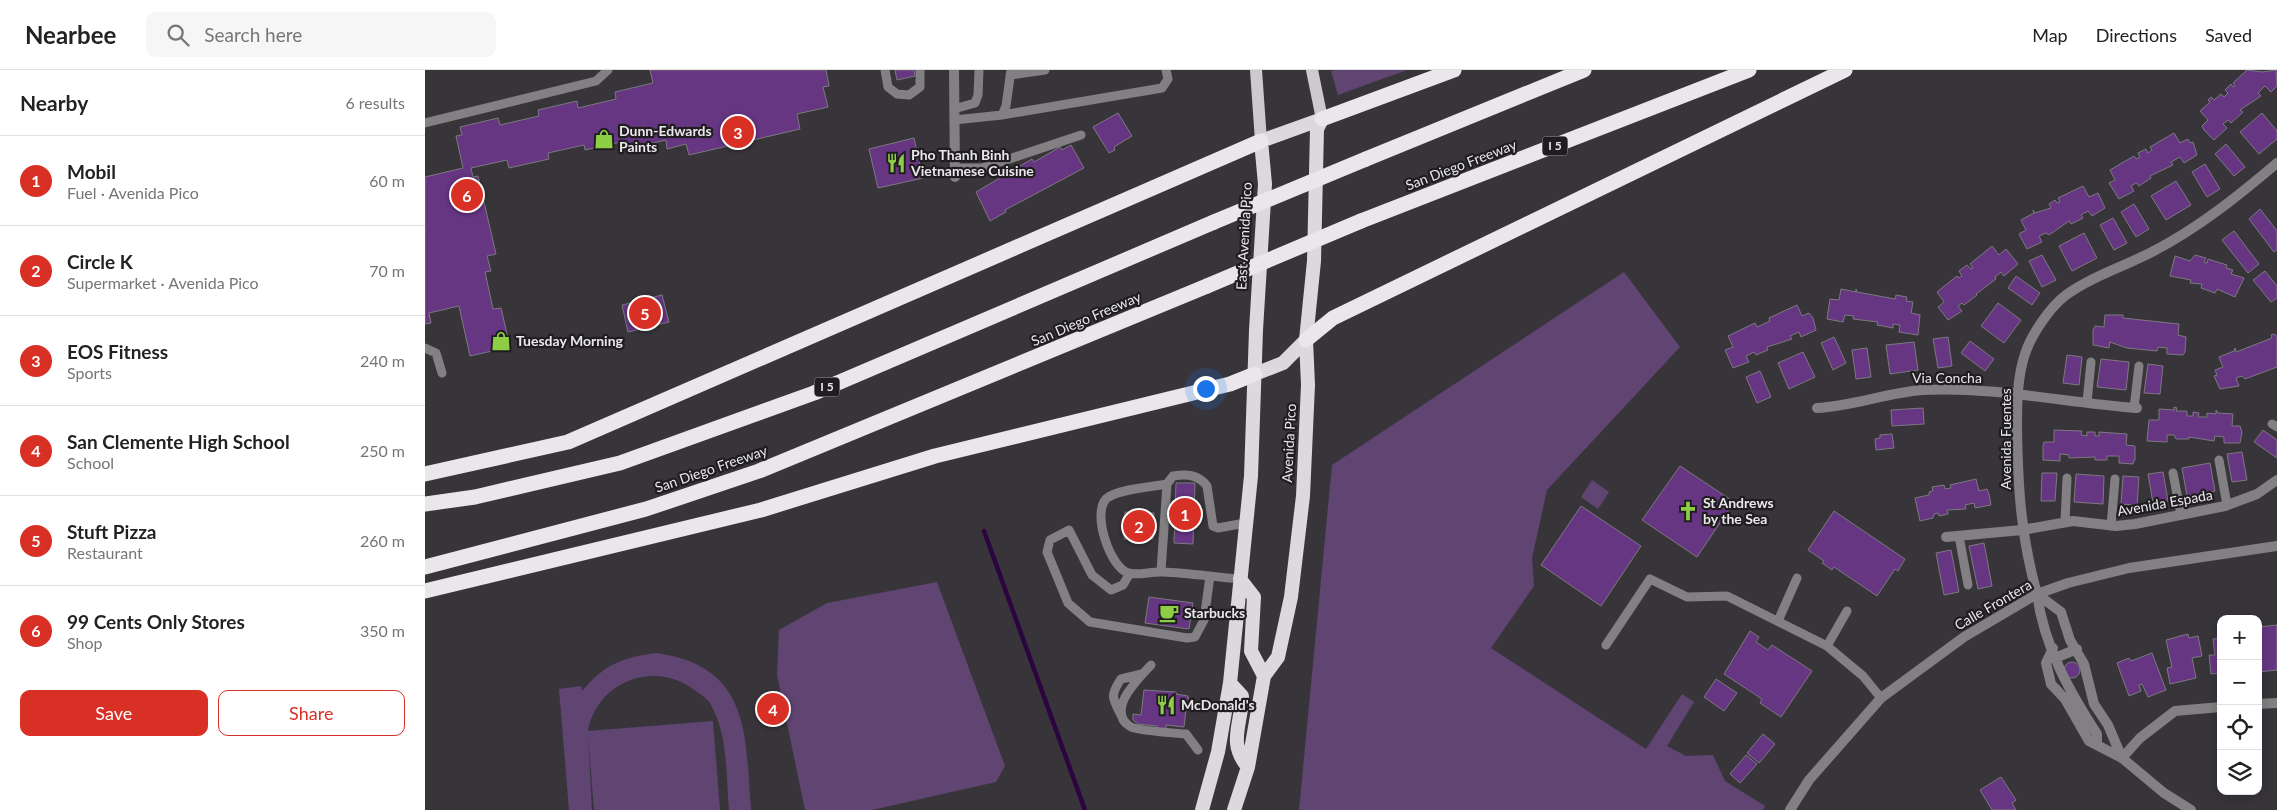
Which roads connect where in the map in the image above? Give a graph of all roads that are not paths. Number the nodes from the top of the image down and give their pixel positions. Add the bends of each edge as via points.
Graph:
1 (609, 70) edge
2 (885, 70) edge
3 (920, 70) edge
4 (954, 70) edge
5 (979, 70) edge
6 (1045, 70) edge
7 (1166, 70) edge
8 (1256, 70) edge
9 (1312, 70) edge
10 (1454, 70) edge
11 (1584, 70) edge
12 (1749, 70) edge
13 (1845, 70) edge
14 (1011, 73) edge
15 (954, 109) junction
16 (1002, 114) junction
17 (1322, 119) junction
18 (954, 120) junction
19 (425, 123) edge
20 (1081, 135) dead end
21 (1261, 141) junction
22 (2277, 163) edge
23 (955, 173) joint
24 (1306, 340) junction
25 (425, 348) edge
26 (2091, 362) dead end
27 (2139, 366) dead end
28 (442, 374) dead end
29 (1255, 374) junction
30 (2017, 393) junction
31 (2087, 402) junction
32 (1817, 408) dead end
33 (2136, 408) joint
34 (2219, 460) dead end
35 (425, 474) edge
36 (2173, 474) dead end
37 (2067, 478) dead end
38 (2115, 479) dead end
39 (2277, 480) edge
40 (1167, 484) junction
41 (425, 504) edge
42 (2227, 505) junction
43 (2181, 515) junction
44 (2065, 522) junction
45 (1245, 523) junction
46 (2111, 526) junction
47 (2022, 530) junction
48 (1959, 536) junction
49 (1946, 537) dead end
50 (2277, 546) edge
51 (425, 567) edge
52 (1161, 572) junction
53 (1130, 573) junction
54 (1210, 576) junction
55 (1797, 578) dead end
56 (1240, 579) junction
57 (1968, 585) dead end
58 (425, 591) edge
59 (2037, 594) junction
60 (1847, 612) dead end
61 (1778, 621) junction
62 (1606, 645) dead end
63 (1827, 646) junction
64 (2077, 649) junction
65 (2054, 653) junction
66 (1151, 665) dead end
67 (1143, 674) junction
68 (1264, 676) junction
69 (2089, 682) junction
70 (1230, 683) junction
71 (2072, 690) junction
72 (1881, 698) junction
73 (2065, 699) junction
74 (2277, 703) edge
75 (2262, 704) edge
76 (2217, 707) edge
77 (1122, 717) junction
78 (2097, 744) junction
79 (1198, 750) dead end
80 (2122, 758) junction
81 (1248, 767) junction
82 (1202, 810) edge
83 (1235, 810) edge
84 (1790, 810) edge
85 (2191, 810) edge

1 - 19 lane via 595,81
2 - 3 lane via 888,88 897,94 909,95 920,87
4 - 15 street
5 - 15 lane via 975,104
6 - 14 lane
7 - 16 lane via 1168,79 1162,88
8 - 21 main road, East Avenida Pico
9 - 17 main road, Avenida Pico
10 - 17 highway
11 - 41 highway, I 5, bridge via 1214,222 814,393 629,459 475,496
12 - 51 highway, San Diego Freeway / I 5, bridge via 1361,221 759,471 646,509
13 - 24 highway via 1333,318
14 - 16 lane
15 - 18 street
16 - 18 lane
17 - 21 highway
17 - 24 highway, Avenida Pico via 1317,129 1314,261
18 - 23 street
20 - 23 lane via 982,168
21 - 29 highway, East Avenida Pico via 1265,184
21 - 35 highway via 568,442
22 - 30 street, Avenida Fuentes via 2223,209 2151,253 2086,282 2064,296 2046,316 2025,353
24 - 29 highway via 1283,363
24 - 68 highway, Avenida Pico via 1303,496 1292,588 1279,657
25 - 28 lane via 436,353
26 - 31 lane
27 - 33 lane
29 - 45 highway via 1251,476
29 - 58 highway via 1230,384 935,456 761,510
30 - 31 street, Via Concha
30 - 32 street, Via Concha via 1921,390 1883,395 1843,407
30 - 47 street, Avenida Fuentes
31 - 33 street, Via Concha
34 - 42 lane
36 - 43 lane
37 - 44 lane
38 - 46 lane
39 - 42 street, Avenida Espada via 2257,494
40 - 45 lane via 1173,476 1197,477 1207,486 1213,526
40 - 52 lane
40 - 53 lane via 1130,490 1107,498 1104,504 1103,531 1108,549 1119,568
42 - 43 street, Avenida Espada
43 - 46 street, Avenida Espada
44 - 46 street, Avenida Espada
44 - 47 street, Avenida Espada
45 - 56 highway
47 - 48 street, Avenida Espada
47 - 59 street, Avenida Fuentes
48 - 49 street, Avenida Espada
48 - 57 lane
50 - 59 street, Calle Frontera via 2129,568
52 - 53 lane
52 - 54 lane
53 - 54 lane via 1123,585 1111,590 1092,575 1069,530 1050,540 1047,552 1068,603 1089,622 1195,637 1204,620
54 - 56 lane
55 - 61 lane
56 - 68 highway via 1254,597 1251,650
56 - 70 highway
59 - 64 street via 2061,612 2070,640
59 - 65 street, Avenida Fuentes via 2041,622
59 - 72 street, Calle Frontera via 1964,637
60 - 63 lane
61 - 62 lane via 1727,596 1687,597 1650,579
61 - 63 lane
63 - 72 lane via 1863,676
64 - 65 street
64 - 69 street
65 - 71 street, Avenida Fuentes via 2064,680
65 - 73 street via 2046,663 2051,684
66 - 67 lane
67 - 77 lane via 1123,701
67 - 77 lane via 1121,679 1113,690 1113,700
68 - 81 highway, Avenida Pico
69 - 71 street
69 - 80 street via 2094,704 2108,725
70 - 81 highway via 1242,696 1235,737 1239,758
70 - 82 highway via 1218,752
71 - 73 street
71 - 78 street, Avenida Fuentes via 2097,734
72 - 84 street, Calle Frontera via 1809,780
73 - 78 street via 2089,741
74 - 75 street
76 - 80 street via 2175,711 2140,738
77 - 79 lane via 1132,727 1187,734
78 - 80 street
80 - 85 street via 2164,793
81 - 83 highway, Avenida Pico

